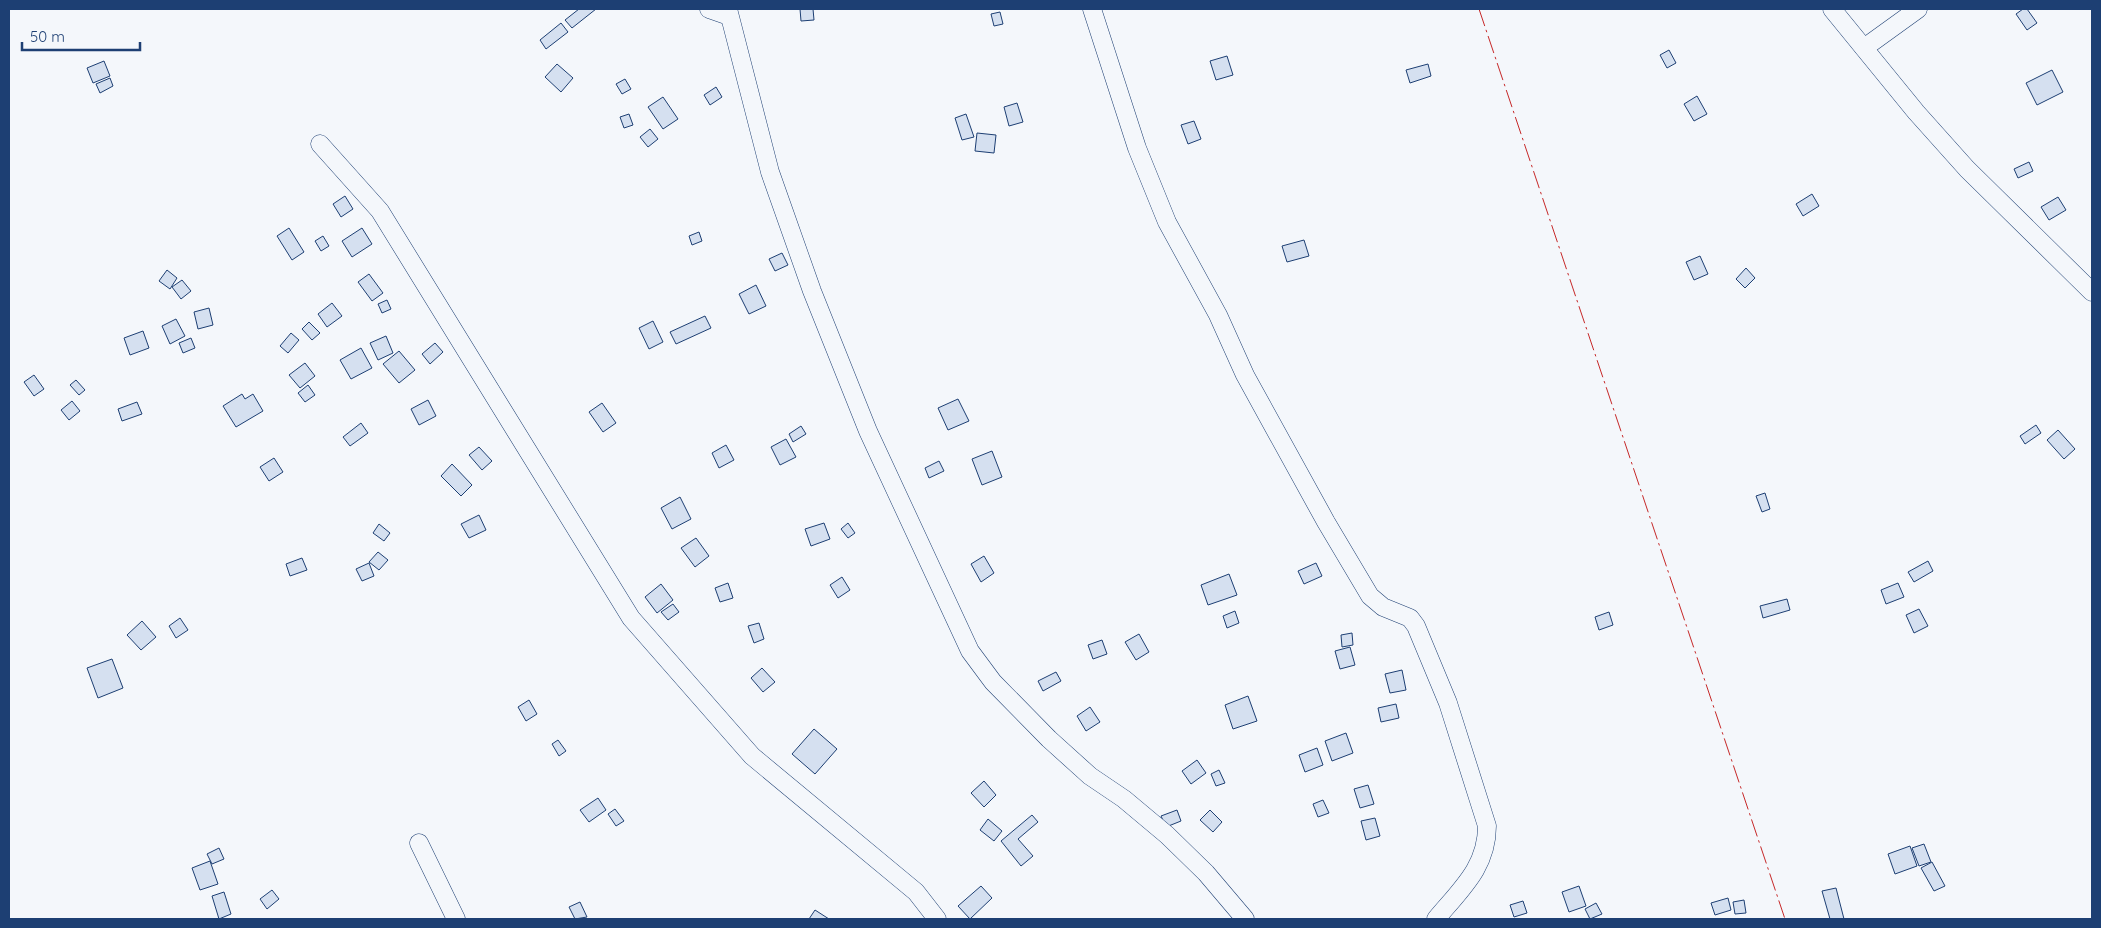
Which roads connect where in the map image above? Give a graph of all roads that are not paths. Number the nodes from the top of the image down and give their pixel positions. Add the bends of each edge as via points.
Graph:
1 (709, 9) edge
2 (1092, 9) edge
3 (1832, 9) edge
4 (1918, 9) edge
5 (728, 12) edge
6 (1864, 48) junction
7 (320, 144) dead end
8 (2092, 292) edge
9 (420, 843) dead end
10 (456, 919) edge
11 (936, 919) edge
12 (1245, 919) edge
13 (1436, 919) edge

1 - 5 street
2 - 13 street via 1137,148 1167,222 1218,315 1245,375 1370,596 1383,607 1410,618 1416,626 1448,703 1487,826 1487,843 1475,870
3 - 6 street
4 - 6 street
5 - 12 street via 770,172 812,291 868,431 970,651 993,682 1049,740 1167,835 1206,873
6 - 8 street via 1967,168
7 - 11 street via 380,211 631,618 752,756 916,892
9 - 10 street

